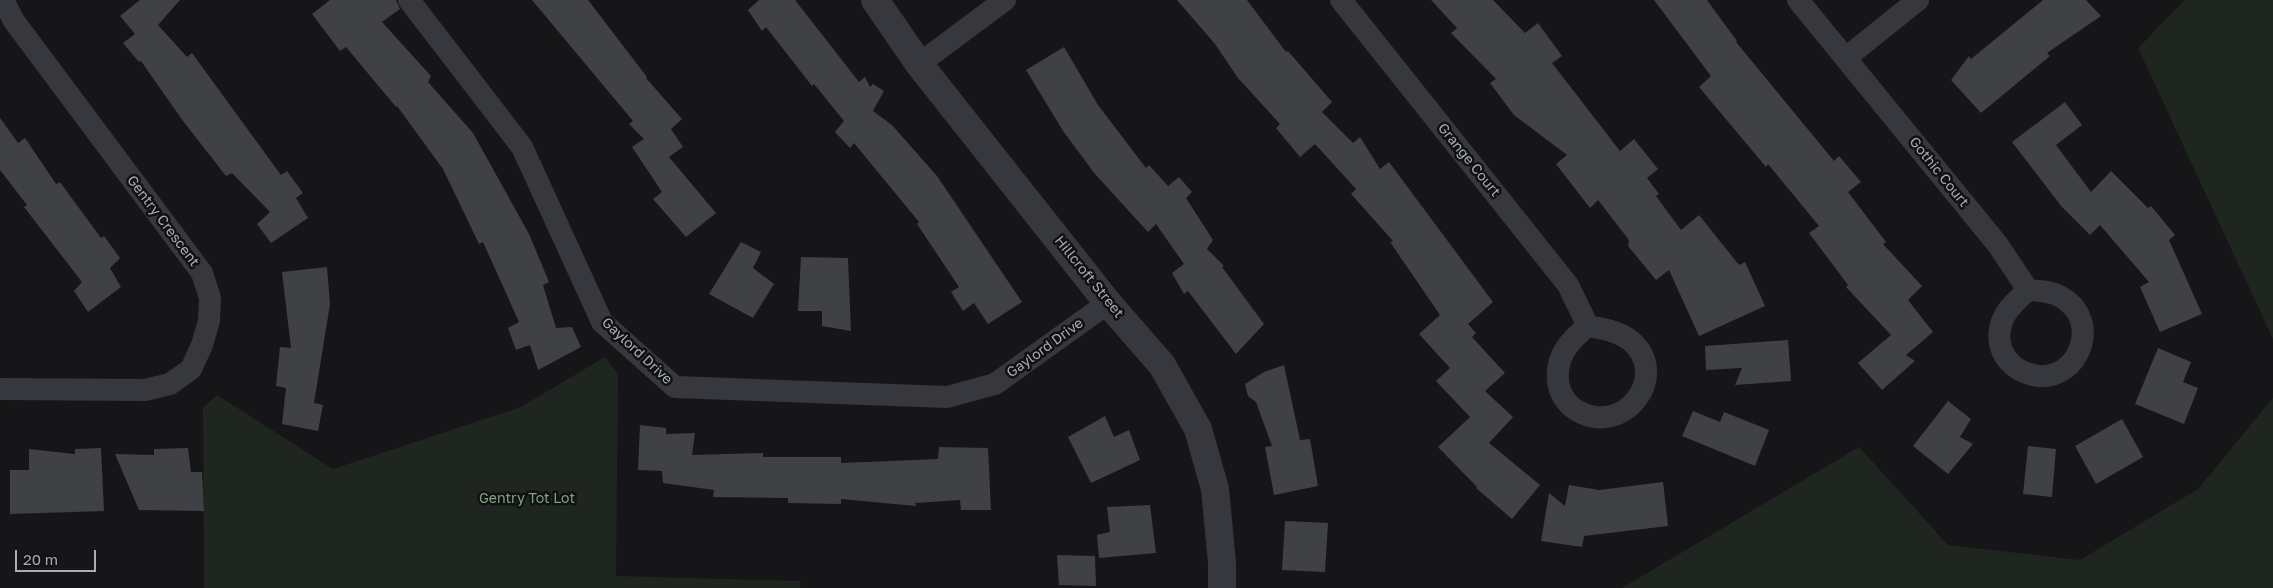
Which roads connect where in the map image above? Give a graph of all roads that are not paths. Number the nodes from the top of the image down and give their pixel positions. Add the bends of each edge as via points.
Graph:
1 (3, 0) edge
2 (409, 0) edge
3 (875, 0) edge
4 (1006, 0) edge
5 (1341, 0) edge
6 (1798, 0) edge
7 (1918, 0) edge
8 (1847, 56) junction
9 (919, 64) junction
10 (2028, 290) dead end
11 (1108, 303) junction
12 (1588, 326) dead end
13 (0, 390) edge
14 (1222, 588) edge

1 - 13 street, Gentry Crescent via 14,21 202,272 210,298 209,321 191,369 170,384 145,390
2 - 11 street, Gaylord Drive via 522,147 602,322 675,387 947,397 995,384
3 - 9 street, Hillcroft Street
4 - 9 street
5 - 12 street, Grange Court via 1568,284
6 - 8 street, Gothic Court
7 - 8 street
8 - 10 street, Gothic Court via 1998,245
9 - 11 street, Hillcroft Street
11 - 14 street, Hillcroft Street via 1162,364 1198,429 1214,489

